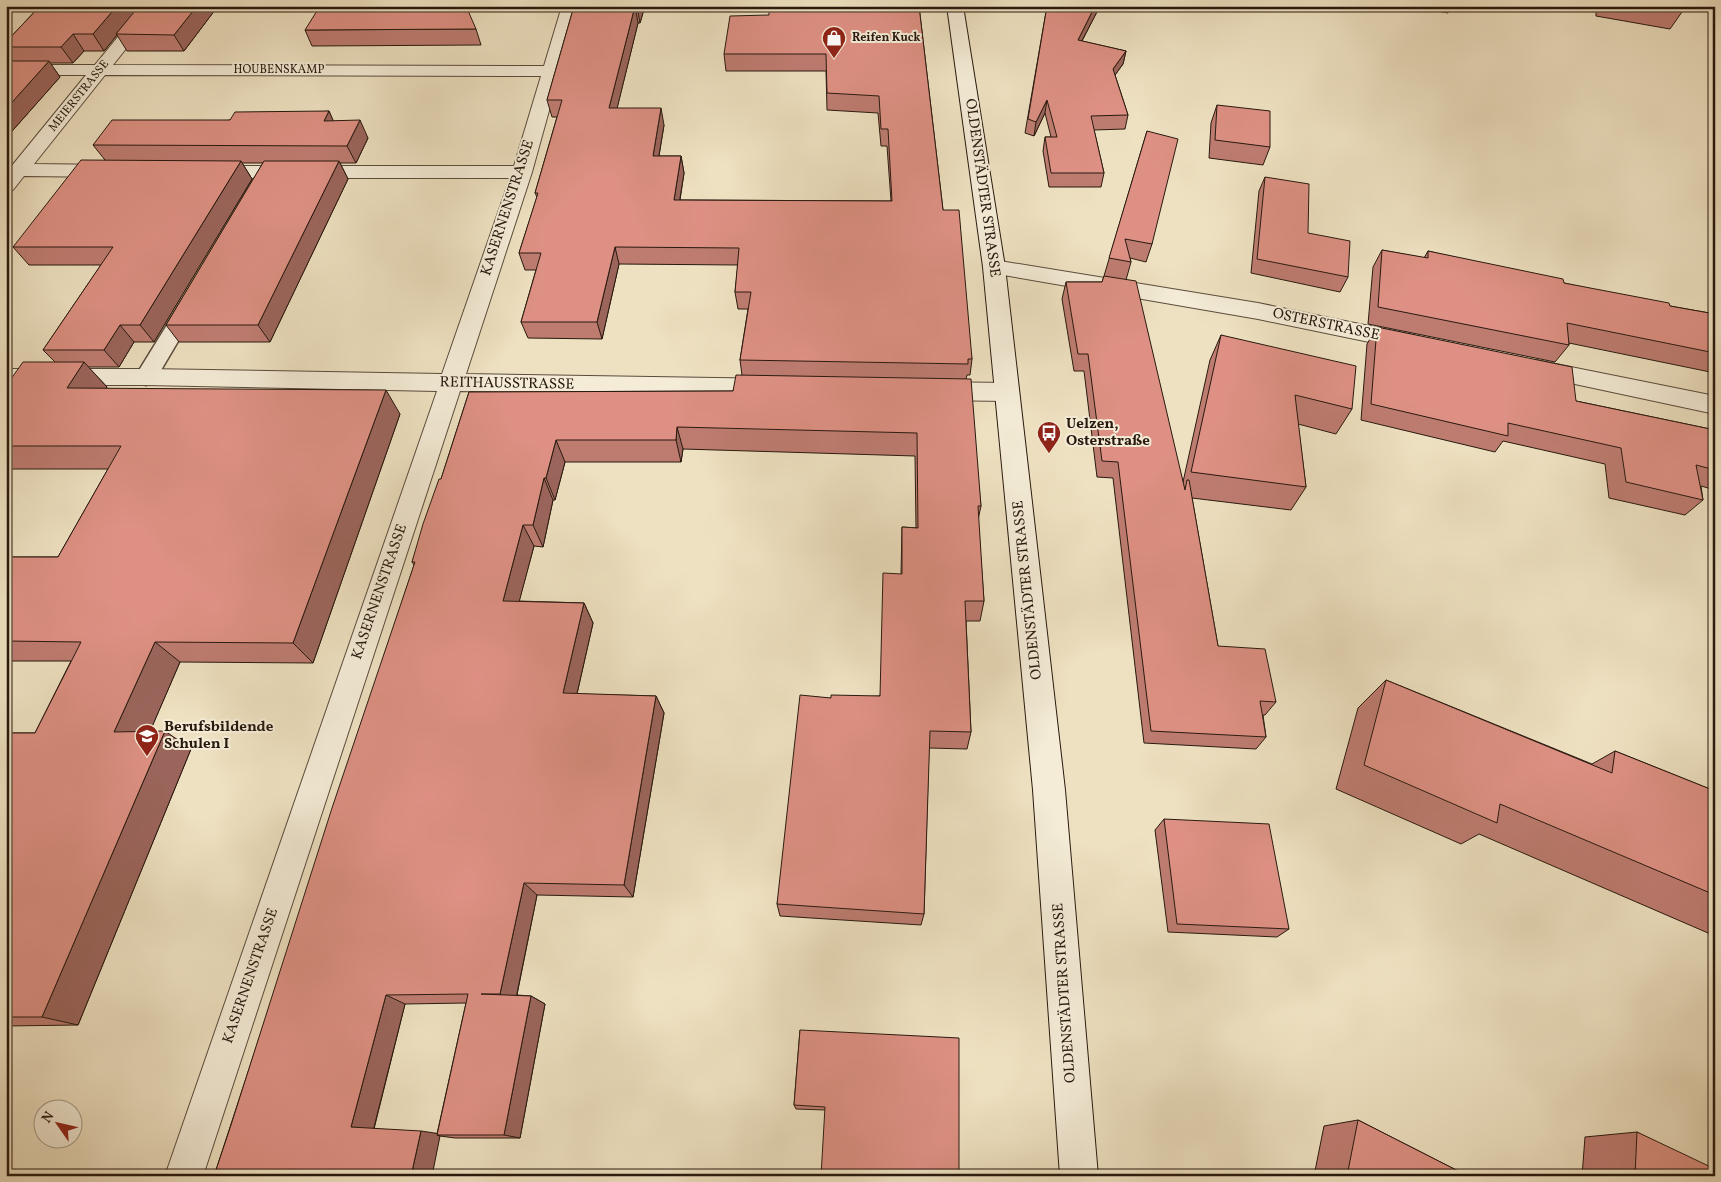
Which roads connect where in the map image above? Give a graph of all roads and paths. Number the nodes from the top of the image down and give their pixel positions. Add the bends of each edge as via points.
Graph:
1 (152, 6) edge
2 (570, 6) edge
3 (955, 6) edge
4 (6, 70) edge
5 (99, 70) junction
6 (551, 70) junction
7 (19, 170) junction
8 (128, 171) edge
9 (198, 172) edge
10 (267, 172) junction
11 (522, 172) junction
12 (6, 186) edge
13 (257, 190) edge
14 (994, 267) junction
15 (197, 292) edge
16 (1433, 347) edge
17 (1511, 363) edge
18 (6, 377) edge
19 (146, 377) junction
20 (450, 383) junction
21 (798, 388) edge
22 (918, 390) edge
23 (1007, 392) junction
24 (1715, 405) edge
25 (184, 1176) edge
26 (1080, 1176) edge

1 - 5 street, MEIERSTRASSE
2 - 6 street, KASERNENSTRASSE
3 - 14 street, OLDENSTÄDTER STRASSE
4 - 5 street, HOUBENSKAMP
5 - 6 street, HOUBENSKAMP
5 - 7 street, MEIERSTRASSE
6 - 11 street, KASERNENSTRASSE
7 - 8 street
7 - 12 street, MEIERSTRASSE
9 - 10 street
10 - 11 street
10 - 13 lane
11 - 20 street, KASERNENSTRASSE
14 - 16 street, OSTERSTRASSE via 1258,311
14 - 23 street, OLDENSTÄDTER STRASSE
15 - 19 lane
17 - 24 street
18 - 19 street, REITHAUSSTRASSE
19 - 20 street, REITHAUSSTRASSE
20 - 21 street, REITHAUSSTRASSE
20 - 25 street, KASERNENSTRASSE
22 - 23 street
23 - 26 street, OLDENSTÄDTER STRASSE via 1049,790

